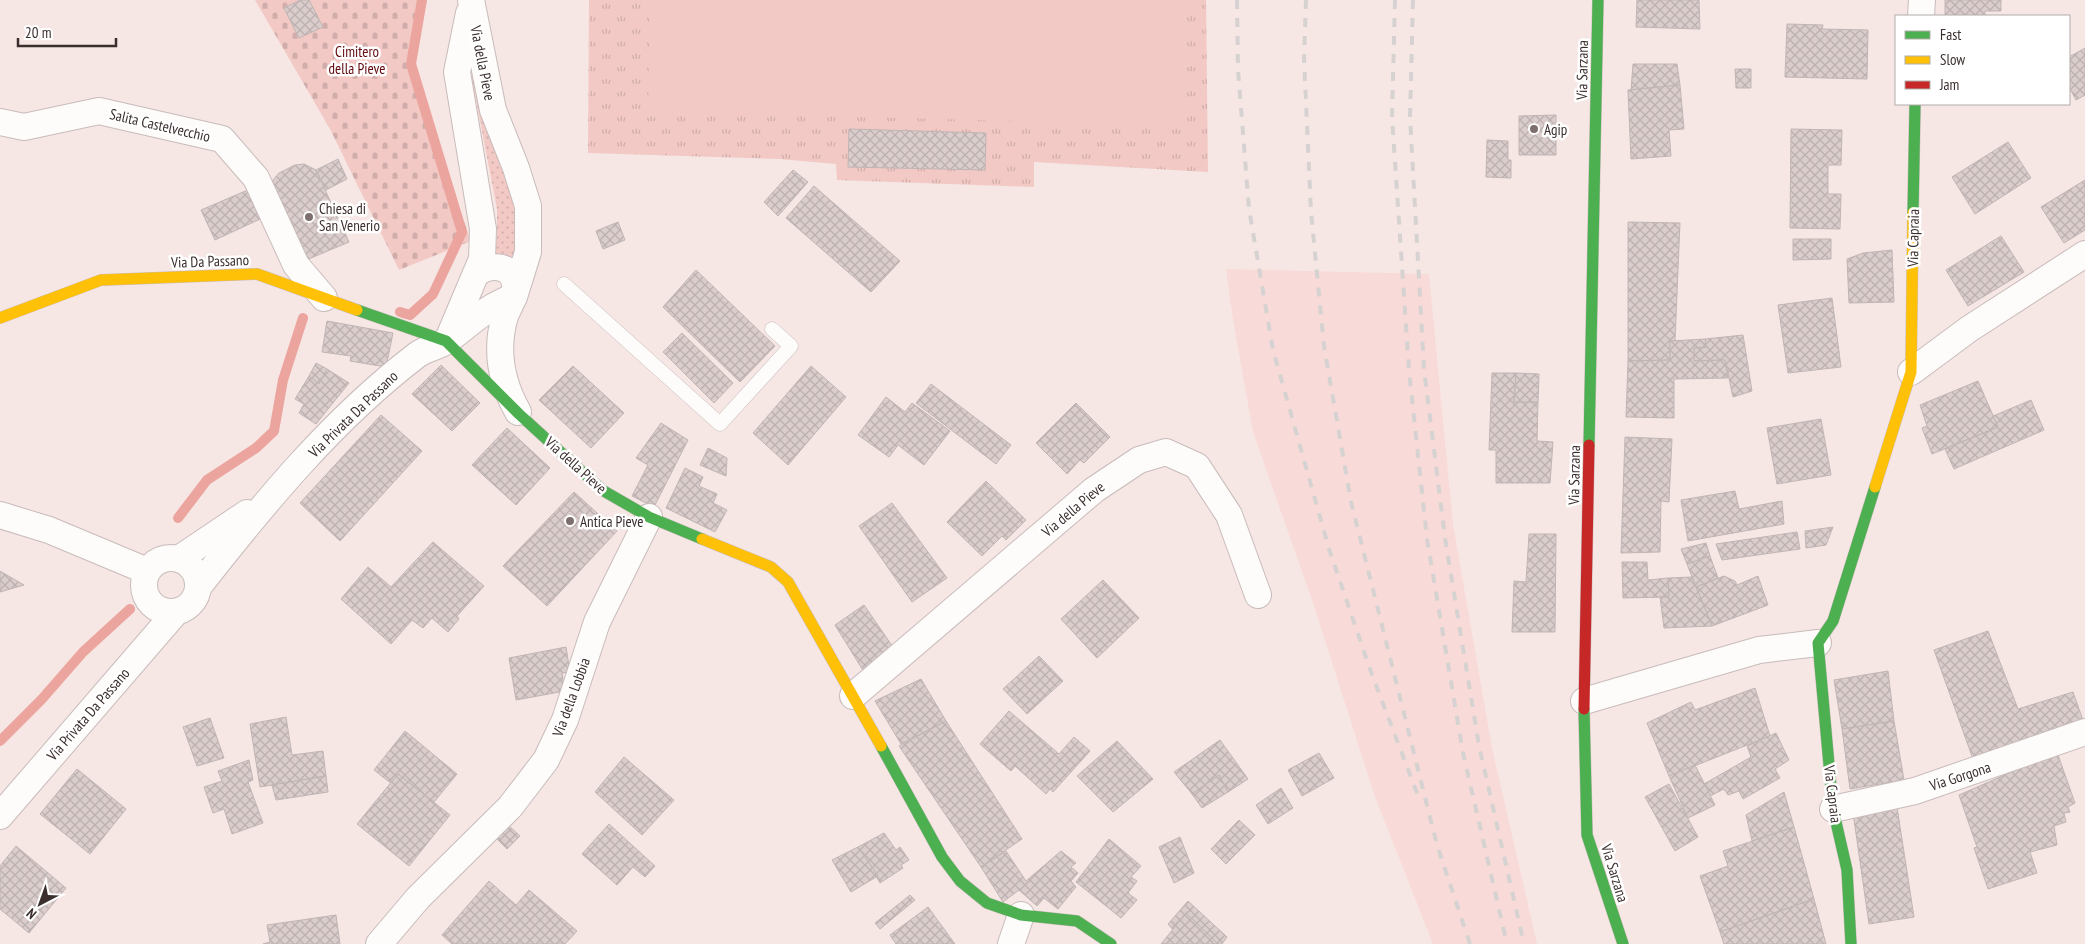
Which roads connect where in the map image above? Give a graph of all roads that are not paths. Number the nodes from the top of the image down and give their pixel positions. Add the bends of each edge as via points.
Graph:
1 (471, 0) edge
2 (1598, 0) edge
3 (1922, 0) edge
4 (1921, 15) edge
5 (1915, 105) edge
6 (0, 122) edge
7 (2085, 254) edge
8 (476, 274) junction
9 (564, 284) dead end
10 (514, 297) junction
11 (324, 298) junction
12 (0, 318) edge
13 (772, 329) dead end
14 (446, 341) junction
15 (1911, 372) junction
16 (519, 414) junction
17 (268, 498) junction
18 (0, 515) edge
19 (649, 517) junction
20 (180, 558) junction
21 (147, 571) junction
22 (199, 586) junction
23 (1258, 595) dead end
24 (176, 612) junction
25 (1818, 643) junction
26 (853, 696) junction
27 (1584, 701) junction
28 (2085, 732) edge
29 (1833, 809) junction
30 (0, 816) edge
31 (1021, 915) junction
32 (379, 944) edge
33 (1011, 944) edge
34 (1111, 944) edge
35 (1623, 944) edge
36 (1851, 944) edge

1 - 8 street, Via della Pieve via 458,72 483,229 482,259
1 - 10 street, Via della Pieve via 493,110 528,206 528,252
2 - 27 street, Via Sarzana
3 - 4 street
5 - 15 street, Via Capraia
6 - 11 street, Salita Castelvecchio via 24,126 99,111 222,139 256,178 296,265
7 - 15 street via 1969,329
8 - 10 street via 495,266 504,269 512,276
8 - 14 street, Via della Pieve
9 - 13 lane via 720,424 791,346
10 - 14 street via 484,311
10 - 16 street, Via della Pieve via 501,336 500,356 507,389
11 - 12 street, Via Da Passano via 257,274 101,280
11 - 14 street, Via Da Passano
14 - 16 street, Via della Pieve
14 - 17 street, Via Privata Da Passano via 419,353 404,366 348,416
15 - 25 street, Via Capraia via 1833,621
16 - 19 street, Via della Pieve via 602,490
17 - 20 street, Via Privata Da Passano
17 - 22 street, Via Privata Da Passano
18 - 21 street via 49,530
19 - 26 street, Via della Pieve via 771,568 788,582
19 - 32 street, Via della Lobbia via 597,622 565,720 546,760 510,807 418,898
20 - 21 street, Via Privata Da Passano via 161,559
20 - 22 street via 194,569
21 - 24 street via 144,580 147,598 160,610
22 - 24 street, Via Privata Da Passano via 193,602
23 - 26 street, Via della Pieve via 1229,515 1197,466 1166,452 1139,460 1094,490
24 - 30 street, Via Privata Da Passano
25 - 27 street via 1759,650
25 - 29 street, Via Capraia
26 - 31 street, Via della Pieve via 942,857 960,881 987,903
27 - 35 street, Via Sarzana via 1587,836
28 - 29 street, Via Gorgona via 1915,791
29 - 36 street, Via Capraia via 1847,870
31 - 33 street
31 - 34 street, Via della Pieve via 1077,921

